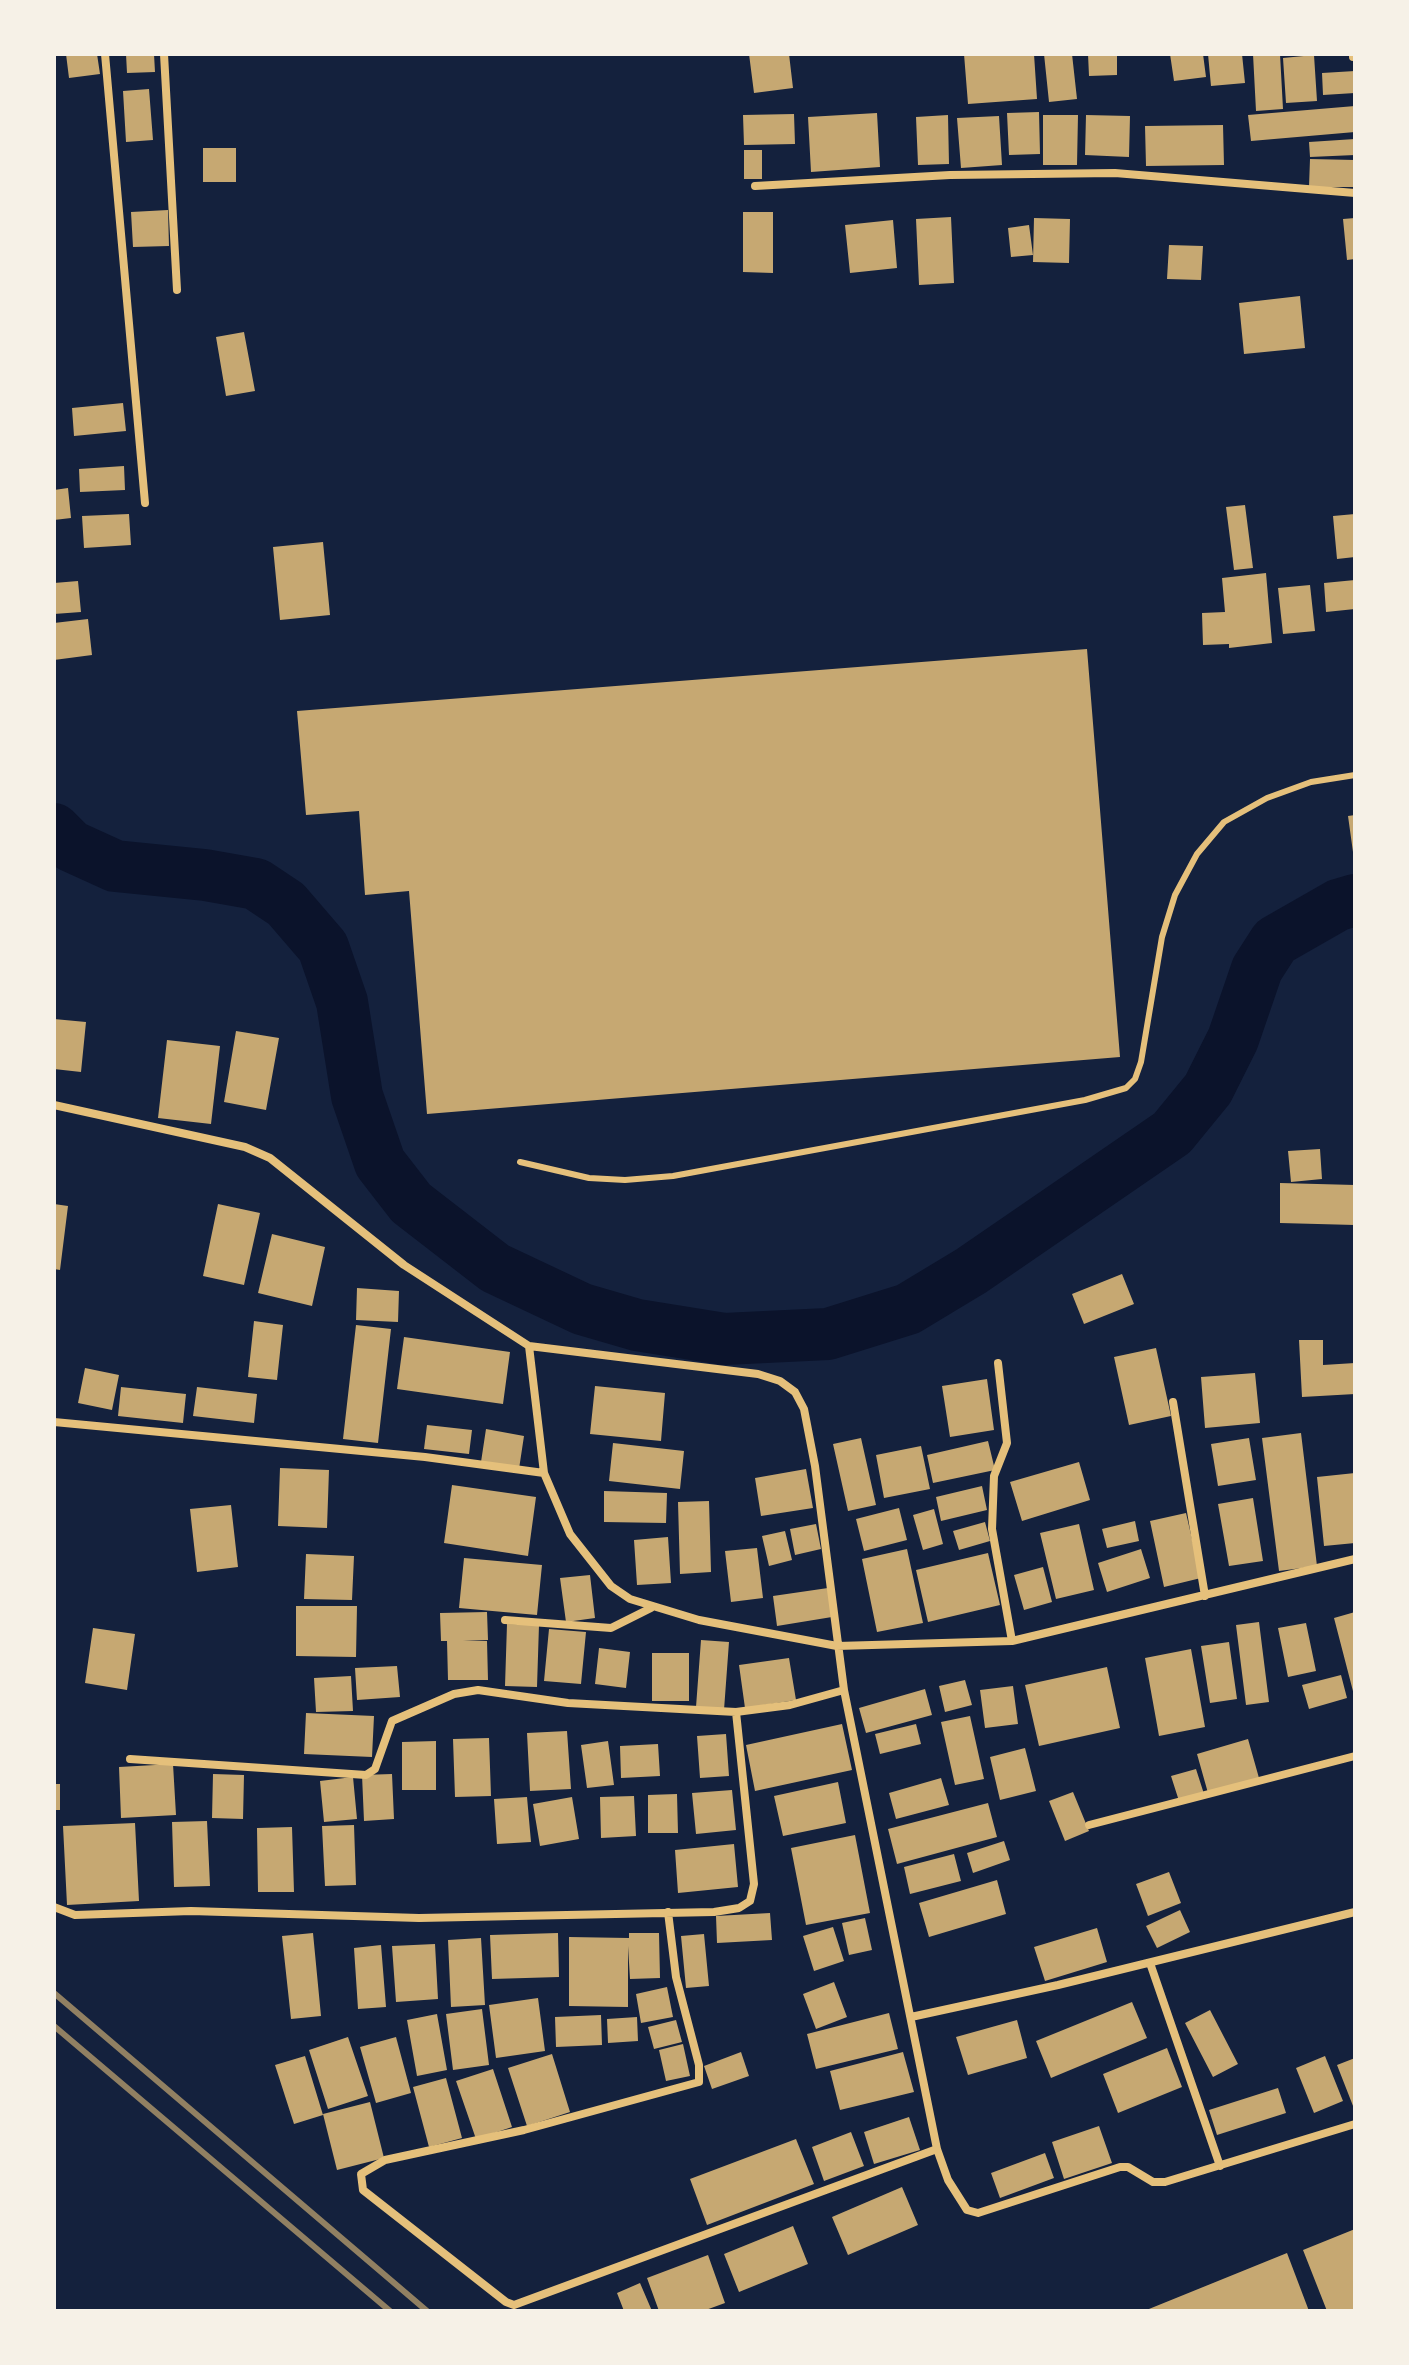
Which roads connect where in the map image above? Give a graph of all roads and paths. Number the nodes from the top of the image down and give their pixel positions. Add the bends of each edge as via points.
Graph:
1 (105, 54) edge
2 (164, 54) edge
3 (755, 186) dead end
4 (1355, 193) edge
5 (177, 290) dead end
6 (145, 503) dead end
7 (1355, 775) edge
8 (54, 1105) edge
9 (520, 1162) dead end
10 (529, 1346) junction
11 (998, 1363) dead end
12 (1173, 1402) dead end
13 (54, 1422) edge
14 (544, 1473) junction
15 (1355, 1559) edge
16 (1205, 1596) junction
17 (651, 1608) junction
18 (505, 1620) dead end
19 (1012, 1641) junction
20 (837, 1646) junction
21 (844, 1690) junction
22 (736, 1712) junction
23 (1355, 1756) edge
24 (130, 1759) dead end
25 (1089, 1825) dead end
26 (54, 1907) edge
27 (668, 1912) junction
28 (1355, 1912) edge
29 (1150, 1963) junction
30 (911, 2017) junction
31 (1355, 2124) edge
32 (937, 2149) junction
33 (1220, 2166) junction

1 - 6 street
2 - 5 street
3 - 4 street via 1115,173
7 - 9 lane via 1311,782 1267,798 1224,822 1197,854 1175,895 1162,937 1144,1047 1135,1079 1126,1088 673,1176 589,1178
8 - 10 street via 245,1147 270,1158 404,1265
10 - 14 street
10 - 20 street via 758,1374 795,1392 804,1409 815,1466
11 - 19 street via 1007,1438 994,1476 992,1529
12 - 16 street
13 - 14 street
14 - 17 street via 556,1508 611,1586
15 - 16 street
16 - 19 street
17 - 18 street via 611,1628
17 - 20 street via 747,1632
19 - 20 street
20 - 21 street
21 - 22 street
21 - 30 street
22 - 24 street via 568,1703 478,1690 428,1702 398,1717 386,1732 375,1769 366,1775
22 - 27 street via 753,1897 739,1908
23 - 25 street
26 - 27 street via 75,1915 191,1911 419,1918
27 - 32 street via 699,2082 524,2130 385,2160 361,2174 363,2190 514,2305
28 - 29 street
29 - 30 street
29 - 33 street
30 - 32 street
31 - 33 street
32 - 33 street via 958,2198 974,2213 1120,2167 1155,2183

